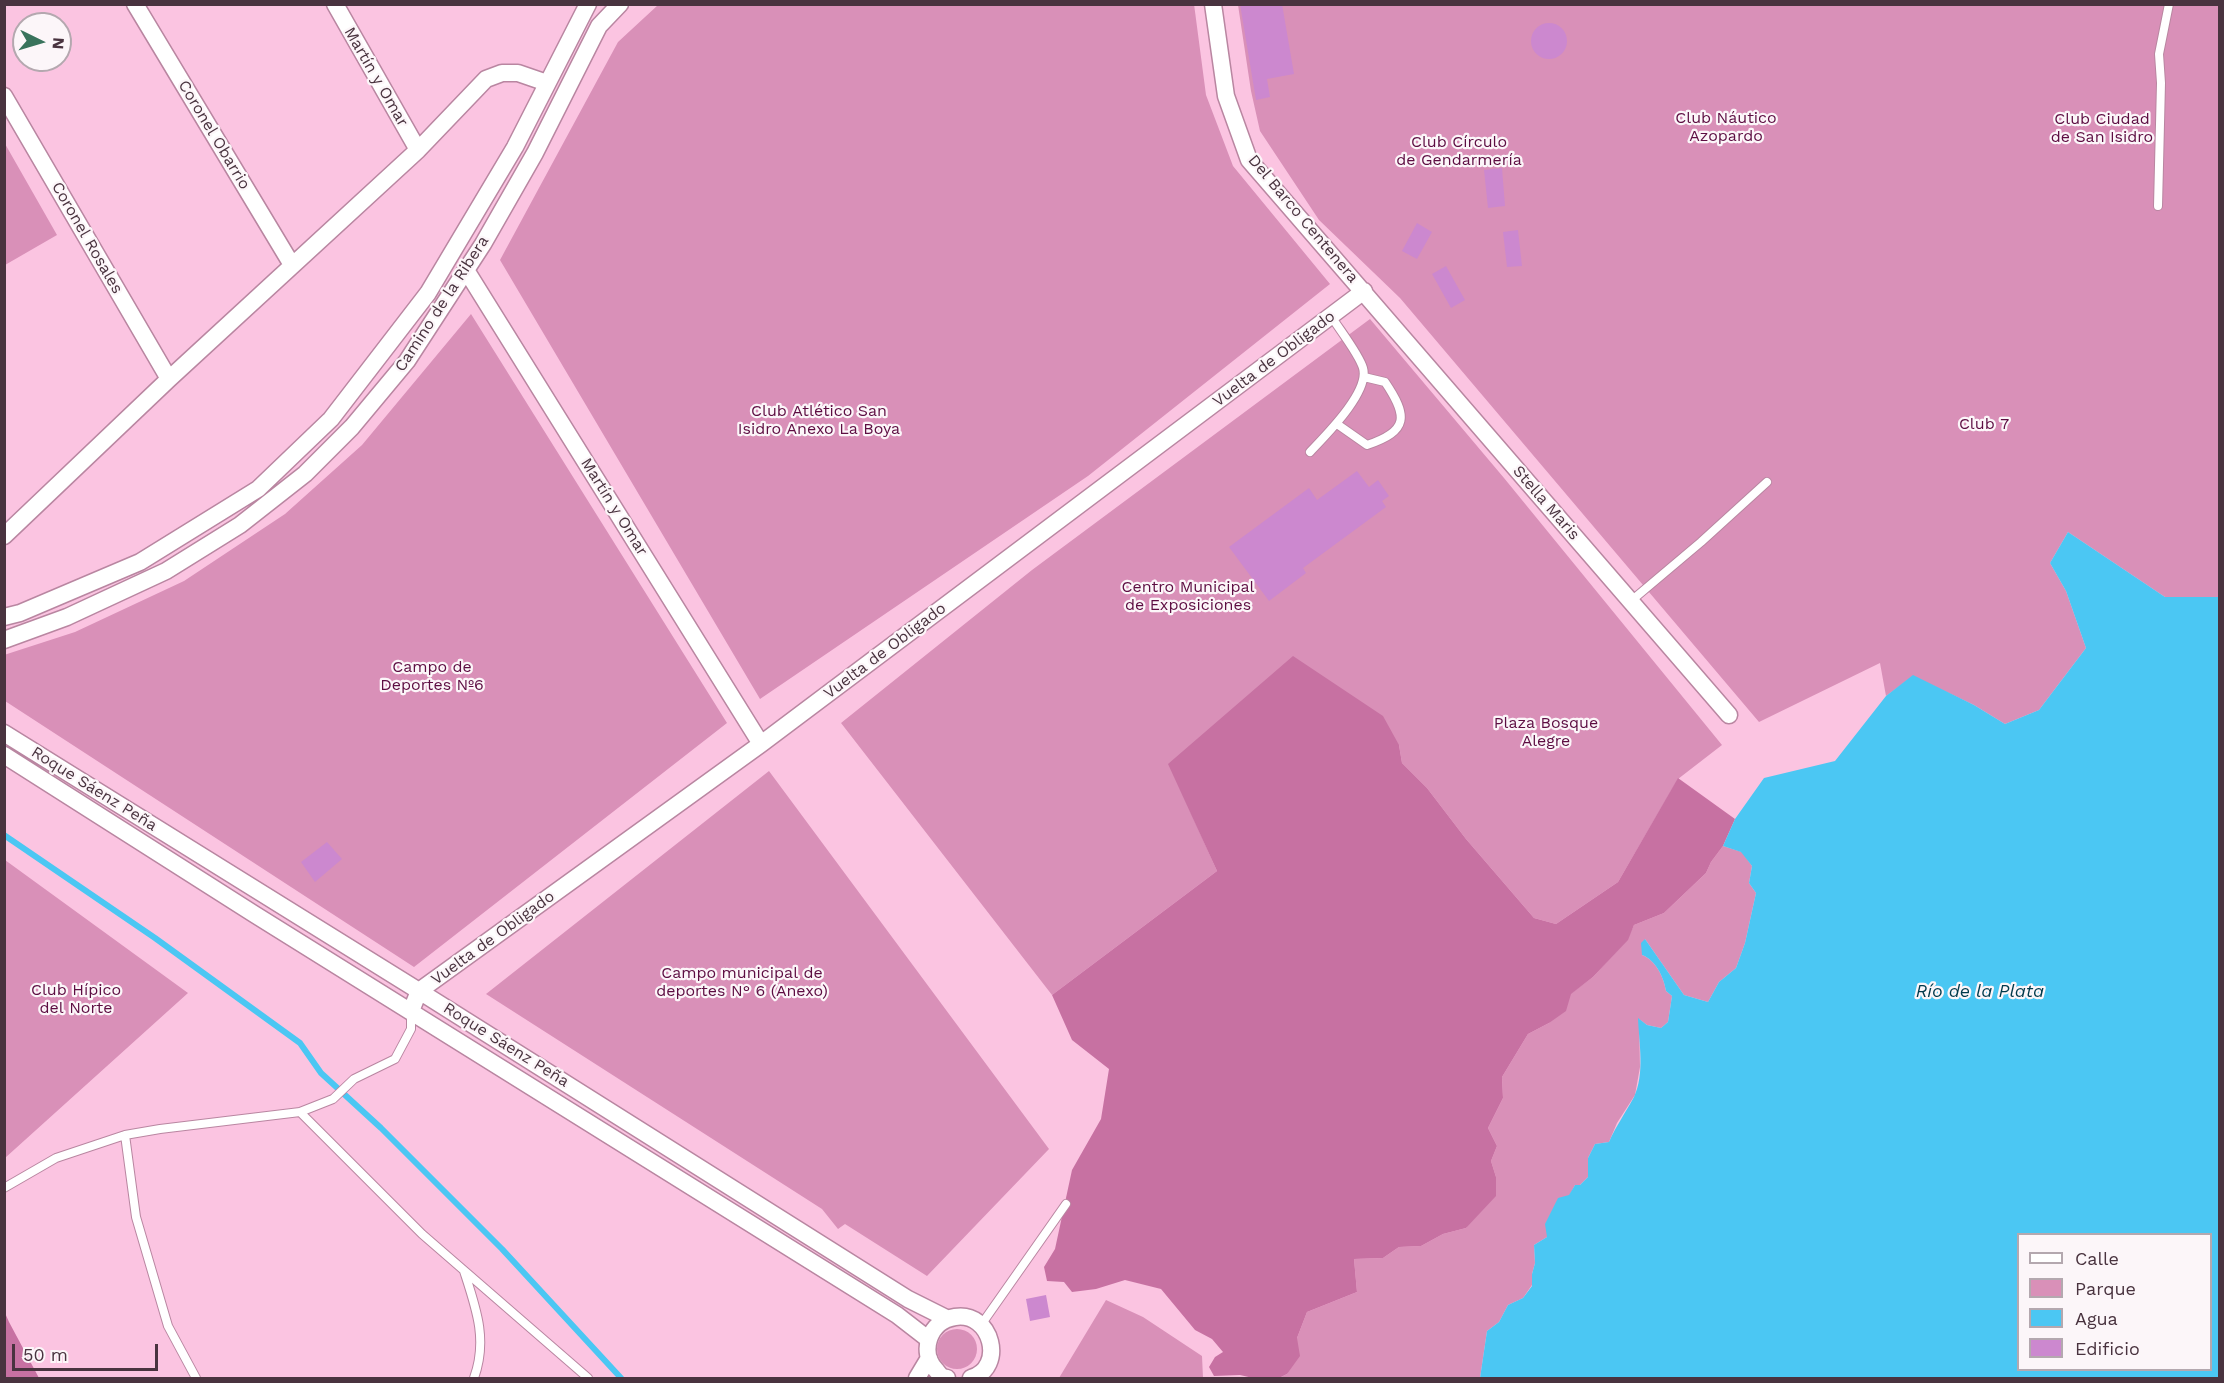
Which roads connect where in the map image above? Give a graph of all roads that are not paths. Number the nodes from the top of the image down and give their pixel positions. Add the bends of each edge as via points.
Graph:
1 (135, 4) edge
2 (335, 4) edge
3 (588, 4) edge
4 (620, 4) edge
5 (1213, 4) edge
6 (2169, 4) edge
7 (547, 83) junction
8 (4, 96) edge
9 (418, 150) junction
10 (2158, 206) dead end
11 (292, 265) junction
12 (466, 270) junction
13 (1364, 291) junction
14 (1331, 316) junction
15 (1364, 377) junction
16 (169, 380) junction
17 (1337, 424) junction
18 (1310, 452) dead end
19 (1767, 482) dead end
20 (4, 536) edge
21 (1630, 601) junction
22 (4, 617) edge
23 (4, 640) edge
24 (1729, 715) dead end
25 (4, 733) edge
26 (761, 744) junction
27 (4, 755) edge
28 (419, 991) junction
29 (411, 1011) junction
30 (300, 1112) junction
31 (125, 1135) junction
32 (4, 1188) edge
33 (1066, 1204) dead end
34 (464, 1270) junction
35 (948, 1319) junction
36 (981, 1325) junction
37 (928, 1339) junction
38 (929, 1358) junction
39 (196, 1378) edge
40 (474, 1378) edge
41 (588, 1378) edge
42 (917, 1378) edge
43 (944, 1378) edge
44 (971, 1378) edge

1 - 11 street, Coronel Obarrio
2 - 9 street, Martín y Omar
3 - 7 street, Camino de la Ribera
4 - 12 street, Camino de la Ribera via 599,26 535,153
5 - 13 street, Del Barco Centenera via 1226,96 1249,160
6 - 10 lane via 2159,54
7 - 9 street via 518,73 486,79
7 - 22 street, Camino de la Ribera via 515,147 428,293 331,419 258,489 140,562
8 - 16 street, Coronel Rosales
9 - 11 street
11 - 16 street
12 - 23 street, Camino de la Ribera via 407,361 352,427 305,474 240,525 166,571 67,617
12 - 26 street, Martín y Omar
13 - 14 street, Vuelta de Obligado
13 - 21 street, Stella Maris
14 - 15 lane via 1363,367
14 - 26 street, Vuelta de Obligado
15 - 17 lane
15 - 17 lane via 1384,382 1399,403 1396,431 1367,445
16 - 20 street
17 - 18 lane
19 - 21 lane
21 - 24 street, Stella Maris
25 - 28 street, Roque Sáenz Peña
26 - 28 street, Vuelta de Obligado
27 - 29 street, Roque Sáenz Peña
28 - 29 street, Vuelta de Obligado
28 - 35 street, Roque Sáenz Peña via 908,1299
29 - 30 lane via 411,1029 395,1059 354,1079 333,1099
29 - 37 street, Roque Sáenz Peña
30 - 31 lane
30 - 34 lane via 422,1234
31 - 32 lane via 56,1158
31 - 39 lane via 136,1217 168,1326
33 - 36 lane
34 - 40 lane via 480,1320 479,1364
34 - 41 lane
35 - 36 street, Roque Sáenz Peña via 970,1318
35 - 37 street
36 - 44 street via 992,1350 989,1363 977,1377
37 - 38 street
38 - 42 street
38 - 43 street

